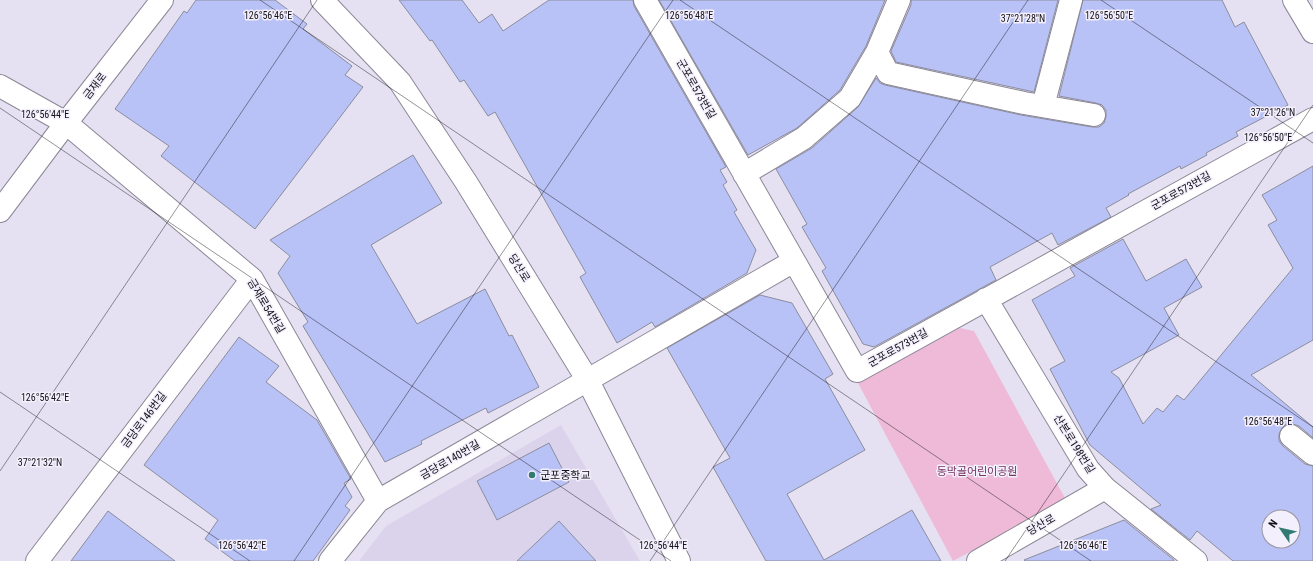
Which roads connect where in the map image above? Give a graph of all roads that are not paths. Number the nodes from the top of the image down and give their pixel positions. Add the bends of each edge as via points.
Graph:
1 (162, 0) edge
2 (322, 0) edge
3 (645, 0) edge
4 (899, 0) edge
5 (1071, 0) edge
6 (1294, 0) edge
7 (1313, 32) edge
8 (877, 52) junction
9 (0, 86) edge
10 (1043, 106) junction
11 (1094, 115) dead end
12 (1313, 119) edge
13 (66, 122) junction
14 (744, 174) junction
15 (0, 211) edge
16 (794, 260) junction
17 (252, 278) junction
18 (986, 299) junction
19 (587, 379) junction
20 (1290, 436) dead end
21 (1313, 454) edge
22 (1105, 488) junction
23 (378, 501) junction
24 (38, 561) edge
25 (330, 561) edge
26 (679, 561) edge
27 (978, 561) edge
28 (1196, 561) edge

1 - 13 street, 금재로
2 - 19 street, 당산로 via 400,82 466,182
3 - 14 street, 군포로573번길
4 - 8 street
5 - 10 street
6 - 7 street
8 - 10 street via 888,73
8 - 14 street via 850,98 804,138
9 - 13 street, 금재로54번길
10 - 11 street
12 - 18 street, 군포로573번길
13 - 15 street, 금재로
13 - 17 street, 금재로54번길
14 - 16 street, 군포로573번길
16 - 18 street, 군포로573번길 via 857,371
16 - 19 street, 금당로140번길
17 - 23 street, 금재로54번길
17 - 24 street, 금당로146번길
18 - 22 street, 산본로198번길 via 1088,468
19 - 23 street, 금당로140번길
19 - 26 street, 당산로
20 - 21 street
22 - 27 street, 당산로
22 - 28 street, 산본로198번길
23 - 25 street, 금당로140번길

